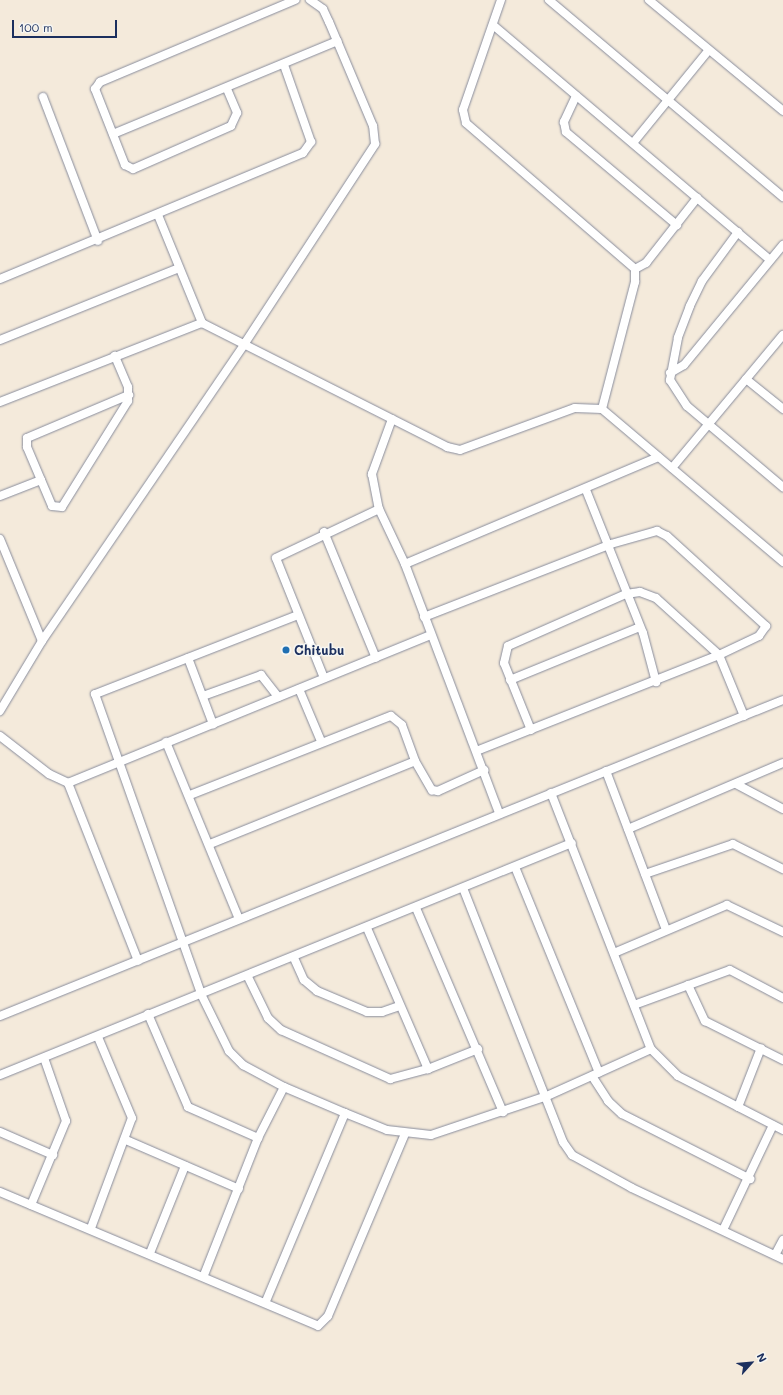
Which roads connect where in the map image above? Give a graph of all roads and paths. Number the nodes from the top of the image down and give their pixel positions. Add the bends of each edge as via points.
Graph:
1 (295, 0) edge
2 (310, 0) edge
3 (501, 0) edge
4 (549, 0) edge
5 (648, 0) edge
6 (493, 24) junction
7 (338, 42) junction
8 (708, 51) junction
9 (284, 65) junction
10 (227, 89) junction
11 (576, 96) junction
12 (43, 97) dead end
13 (668, 100) junction
14 (783, 111) edge
15 (114, 134) junction
16 (633, 143) junction
17 (783, 197) edge
18 (697, 198) junction
19 (158, 215) junction
20 (677, 225) junction
21 (738, 232) junction
22 (98, 241) junction
23 (783, 245) edge
24 (770, 260) junction
25 (179, 268) junction
26 (635, 269) junction
27 (0, 279) edge
28 (202, 323) junction
29 (783, 335) edge
30 (0, 340) edge
31 (245, 343) junction
32 (115, 356) junction
33 (670, 372) junction
34 (746, 379) junction
35 (129, 395) junction
36 (0, 402) edge
37 (602, 409) junction
38 (783, 410) edge
39 (392, 419) junction
40 (709, 424) junction
41 (658, 457) junction
42 (672, 468) junction
43 (41, 480) junction
44 (783, 487) edge
45 (586, 490) junction
46 (0, 496) edge
47 (379, 509) junction
48 (324, 532) junction
49 (0, 540) edge
50 (610, 544) junction
51 (783, 562) edge
52 (405, 564) junction
53 (626, 594) junction
54 (298, 616) junction
55 (424, 617) junction
56 (640, 627) junction
57 (430, 635) junction
58 (42, 641) junction
59 (719, 655) junction
60 (188, 658) junction
61 (376, 658) junction
62 (324, 678) junction
63 (510, 680) junction
64 (656, 682) junction
65 (299, 689) junction
66 (203, 696) junction
67 (278, 697) junction
68 (783, 700) edge
69 (0, 711) edge
70 (744, 716) junction
71 (213, 724) junction
72 (531, 730) junction
73 (0, 736) edge
74 (321, 741) junction
75 (166, 742) junction
76 (476, 751) junction
77 (416, 761) junction
78 (118, 763) junction
79 (783, 763) edge
80 (484, 770) junction
81 (606, 771) junction
82 (68, 783) junction
83 (736, 784) junction
84 (551, 793) junction
85 (190, 795) junction
86 (783, 808) edge
87 (499, 813) junction
88 (628, 829) junction
89 (572, 843) junction
90 (210, 844) junction
91 (514, 867) junction
92 (783, 869) edge
93 (645, 874) junction
94 (463, 888) junction
95 (416, 908) junction
96 (239, 919) junction
97 (367, 928) junction
98 (666, 930) junction
99 (783, 932) edge
100 (184, 942) junction
101 (614, 953) junction
102 (294, 958) junction
103 (138, 961) junction
104 (248, 978) junction
105 (688, 986) junction
106 (201, 994) junction
107 (783, 998) edge
108 (634, 1005) junction
109 (399, 1006) junction
110 (148, 1014) junction
111 (0, 1016) edge
112 (98, 1037) junction
113 (761, 1048) junction
114 (478, 1049) junction
115 (652, 1049) junction
116 (44, 1058) junction
117 (783, 1060) edge
118 (428, 1068) junction
119 (596, 1074) junction
120 (0, 1075) edge
121 (284, 1088) junction
122 (547, 1096) junction
123 (738, 1107) junction
124 (502, 1112) junction
125 (345, 1114) junction
126 (773, 1125) junction
127 (783, 1130) edge
128 (0, 1132) edge
129 (405, 1134) junction
130 (258, 1138) junction
131 (126, 1140) junction
132 (53, 1155) junction
133 (185, 1166) junction
134 (750, 1179) junction
135 (238, 1189) junction
136 (0, 1192) edge
137 (31, 1205) junction
138 (91, 1228) junction
139 (723, 1230) junction
140 (783, 1240) edge
141 (150, 1253) junction
142 (775, 1255) junction
143 (783, 1259) edge
144 (204, 1275) junction
145 (266, 1301) junction

1 - 15 street via 100,82 95,89
2 - 7 street via 323,9
3 - 6 street
4 - 13 street
5 - 8 street
6 - 11 street
6 - 26 street via 463,110 466,123 628,259
7 - 9 street
7 - 31 street via 373,126 374,144
8 - 13 street
8 - 14 street
9 - 10 street
9 - 19 street via 312,142 310,146 303,153
10 - 15 street
10 - 15 street via 237,113 231,126 137,168 125,165
11 - 16 street
11 - 20 street via 564,122 566,132
12 - 22 street
13 - 16 street
13 - 17 street
16 - 18 street
18 - 20 street
18 - 21 street
19 - 22 street
19 - 25 street
20 - 26 street via 646,263
21 - 24 street
21 - 33 street via 702,281 678,338
22 - 27 street
23 - 24 street
24 - 33 street via 684,365
25 - 28 street
25 - 30 street
26 - 37 street via 635,282
28 - 31 street
28 - 32 street
29 - 34 street
31 - 39 street
31 - 58 street
32 - 35 street
32 - 36 street
33 - 40 street via 672,388
34 - 38 street
34 - 40 street
35 - 43 street via 27,438 27,447
35 - 43 street via 121,415 62,507 52,506
37 - 39 street via 575,408 460,450
37 - 41 street
39 - 47 street via 372,474
40 - 42 street
40 - 44 street
41 - 42 street
41 - 45 street
42 - 51 street
43 - 46 street
45 - 50 street
45 - 52 street
47 - 48 street
47 - 52 street
48 - 54 street via 276,558
48 - 61 street
49 - 58 street
50 - 53 street
50 - 55 street
50 - 59 street via 647,531 667,536 763,620 765,632
52 - 55 street
53 - 56 street
53 - 59 street via 640,592 656,598
53 - 63 street via 508,646 503,657
54 - 60 street
54 - 62 street
55 - 57 street
56 - 63 street
56 - 64 street
57 - 61 street
57 - 76 street
58 - 69 street
59 - 64 street
59 - 70 street
60 - 66 street
60 - 78 street via 95,694
61 - 62 street
62 - 65 street
63 - 72 street
64 - 72 street
65 - 67 street
65 - 74 street
66 - 67 street via 261,674
66 - 71 street
67 - 71 street
68 - 70 street
70 - 81 street
71 - 75 street
72 - 76 street
73 - 82 street via 50,774
74 - 77 street via 391,716 402,725
74 - 85 street
75 - 78 street
75 - 85 street
76 - 80 street
77 - 80 street via 426,782 438,791
77 - 90 street
78 - 82 street
78 - 100 street
79 - 83 street
80 - 87 street
81 - 84 street
81 - 88 street
82 - 103 street
83 - 86 street
83 - 88 street
84 - 87 street
84 - 89 street
85 - 90 street
87 - 96 street
88 - 93 street
89 - 91 street
89 - 101 street
90 - 96 street
91 - 94 street
91 - 119 street
92 - 93 street via 733,844
93 - 98 street
94 - 95 street
94 - 122 street
95 - 97 street
95 - 114 street
96 - 100 street
97 - 102 street
97 - 109 street
98 - 99 street via 727,906
98 - 101 street
100 - 103 street
100 - 106 street
101 - 108 street
102 - 104 street
102 - 109 street via 304,980 317,991 367,1012 382,1012
103 - 111 street
104 - 106 street
104 - 118 street via 268,1018 281,1030 390,1079
105 - 107 street via 730,970
105 - 108 street
105 - 113 street via 705,1021
106 - 110 street
106 - 121 street via 236,1059
108 - 115 street
109 - 118 street
110 - 112 street
110 - 130 street via 188,1107
112 - 116 street
112 - 131 street via 131,1111
113 - 117 street
113 - 123 street
114 - 118 street
114 - 124 street
115 - 119 street
115 - 123 street via 678,1076
116 - 120 street
116 - 132 street via 66,1113 66,1127
119 - 122 street
119 - 134 street via 608,1101 622,1114
121 - 125 street
121 - 130 street
122 - 124 street
122 - 139 street via 563,1142 572,1154 632,1188
123 - 126 street
124 - 129 street via 431,1135
125 - 129 street
125 - 145 street
126 - 127 street
126 - 134 street
128 - 132 street
129 - 145 street via 326,1320 314,1325
130 - 135 street
131 - 133 street
131 - 138 street
132 - 137 street
133 - 135 street
133 - 141 street
134 - 139 street
135 - 144 street
136 - 137 street
137 - 138 street
138 - 141 street
139 - 142 street
140 - 142 street
141 - 144 street
142 - 143 street
144 - 145 street

